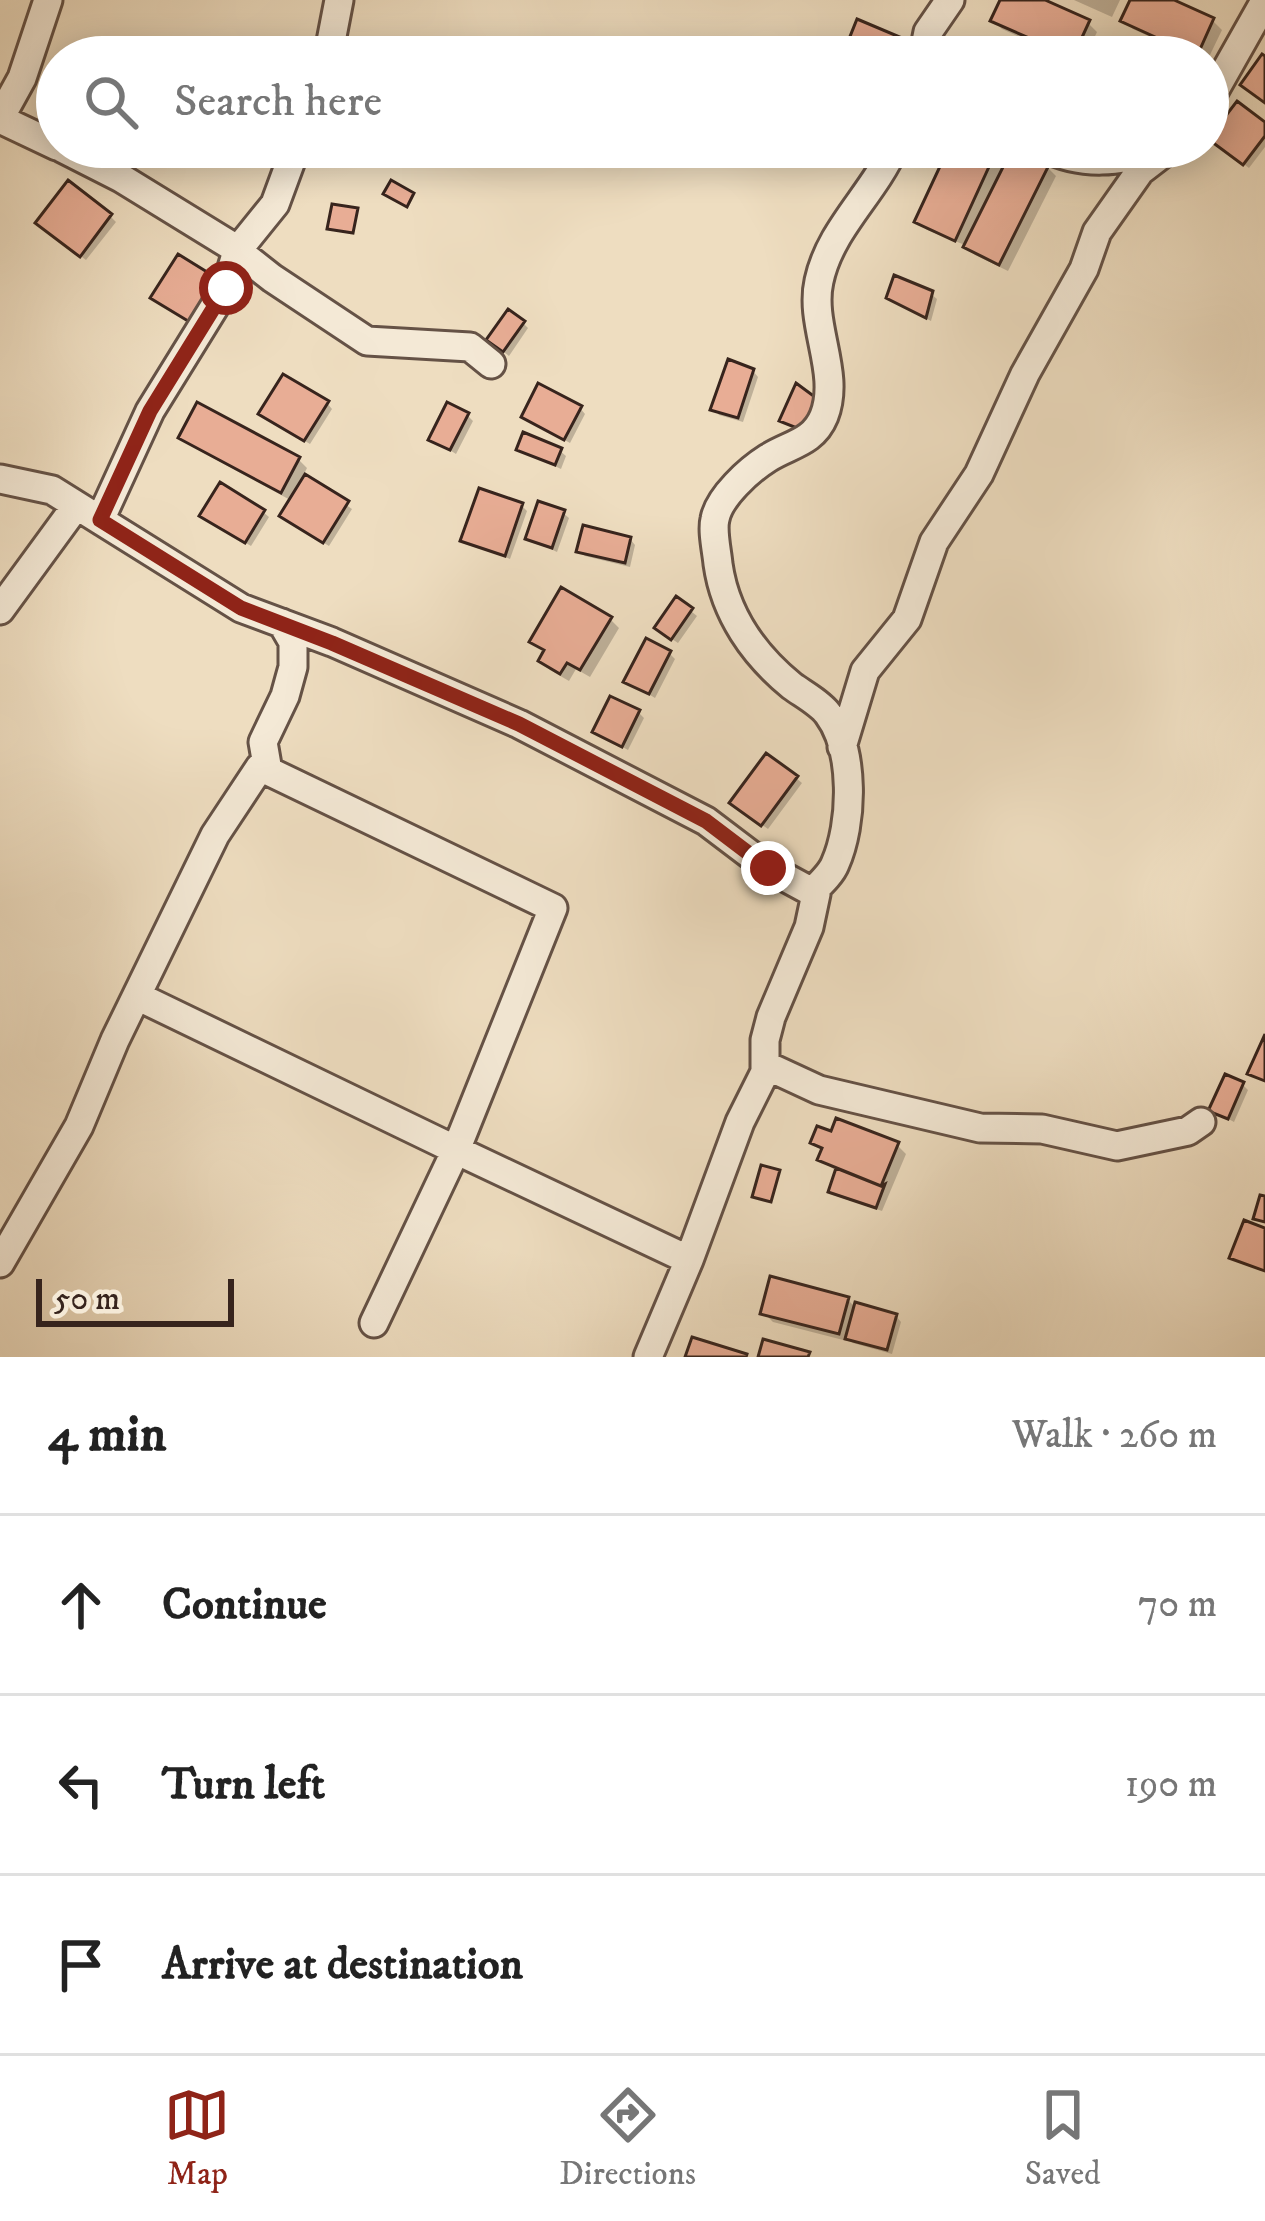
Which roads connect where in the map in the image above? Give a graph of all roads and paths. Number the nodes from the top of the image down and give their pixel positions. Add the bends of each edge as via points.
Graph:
1 (48, 0) edge
2 (339, 0) edge
3 (950, 0) edge
4 (1265, 1) edge
5 (36, 36) edge
6 (332, 36) edge
7 (927, 36) edge
8 (36, 37) edge
9 (1229, 65) edge
10 (0, 118) edge
11 (36, 135) edge
12 (101, 168) edge
13 (288, 168) edge
14 (884, 168) edge
15 (1144, 168) edge
16 (237, 250) junction
17 (491, 364) dead end
18 (0, 478) edge
19 (88, 513) junction
20 (0, 610) edge
21 (282, 623) junction
22 (842, 746) junction
23 (268, 771) junction
24 (812, 892) junction
25 (137, 996) junction
26 (765, 1065) junction
27 (1201, 1122) dead end
28 (456, 1150) junction
29 (689, 1260) junction
30 (0, 1263) edge
31 (374, 1323) dead end
32 (648, 1357) edge

1 - 5 street
2 - 6 street
3 - 7 street
4 - 9 street
8 - 10 street
10 - 11 street
12 - 16 street
13 - 16 street via 275,204
14 - 22 street via 829,250 818,284 829,388 824,416 807,441 768,458 732,490 715,518 719,569 747,639 828,712
15 - 22 street via 1096,232 979,473 934,542 907,620 865,671
16 - 17 street via 367,341 470,347
16 - 19 street via 226,288
18 - 19 street via 52,490
19 - 20 street
19 - 21 street via 241,608
21 - 23 street via 292,667 263,742
21 - 24 street via 519,724 706,821
22 - 24 street via 844,831 835,867
23 - 25 street via 260,767 215,835
23 - 28 street via 553,908
24 - 26 street via 809,927 771,1017
25 - 28 street
25 - 30 street via 79,1126
26 - 27 street via 819,1090 980,1128 1042,1129 1117,1146
26 - 29 street
28 - 29 street
28 - 31 street
29 - 32 street

